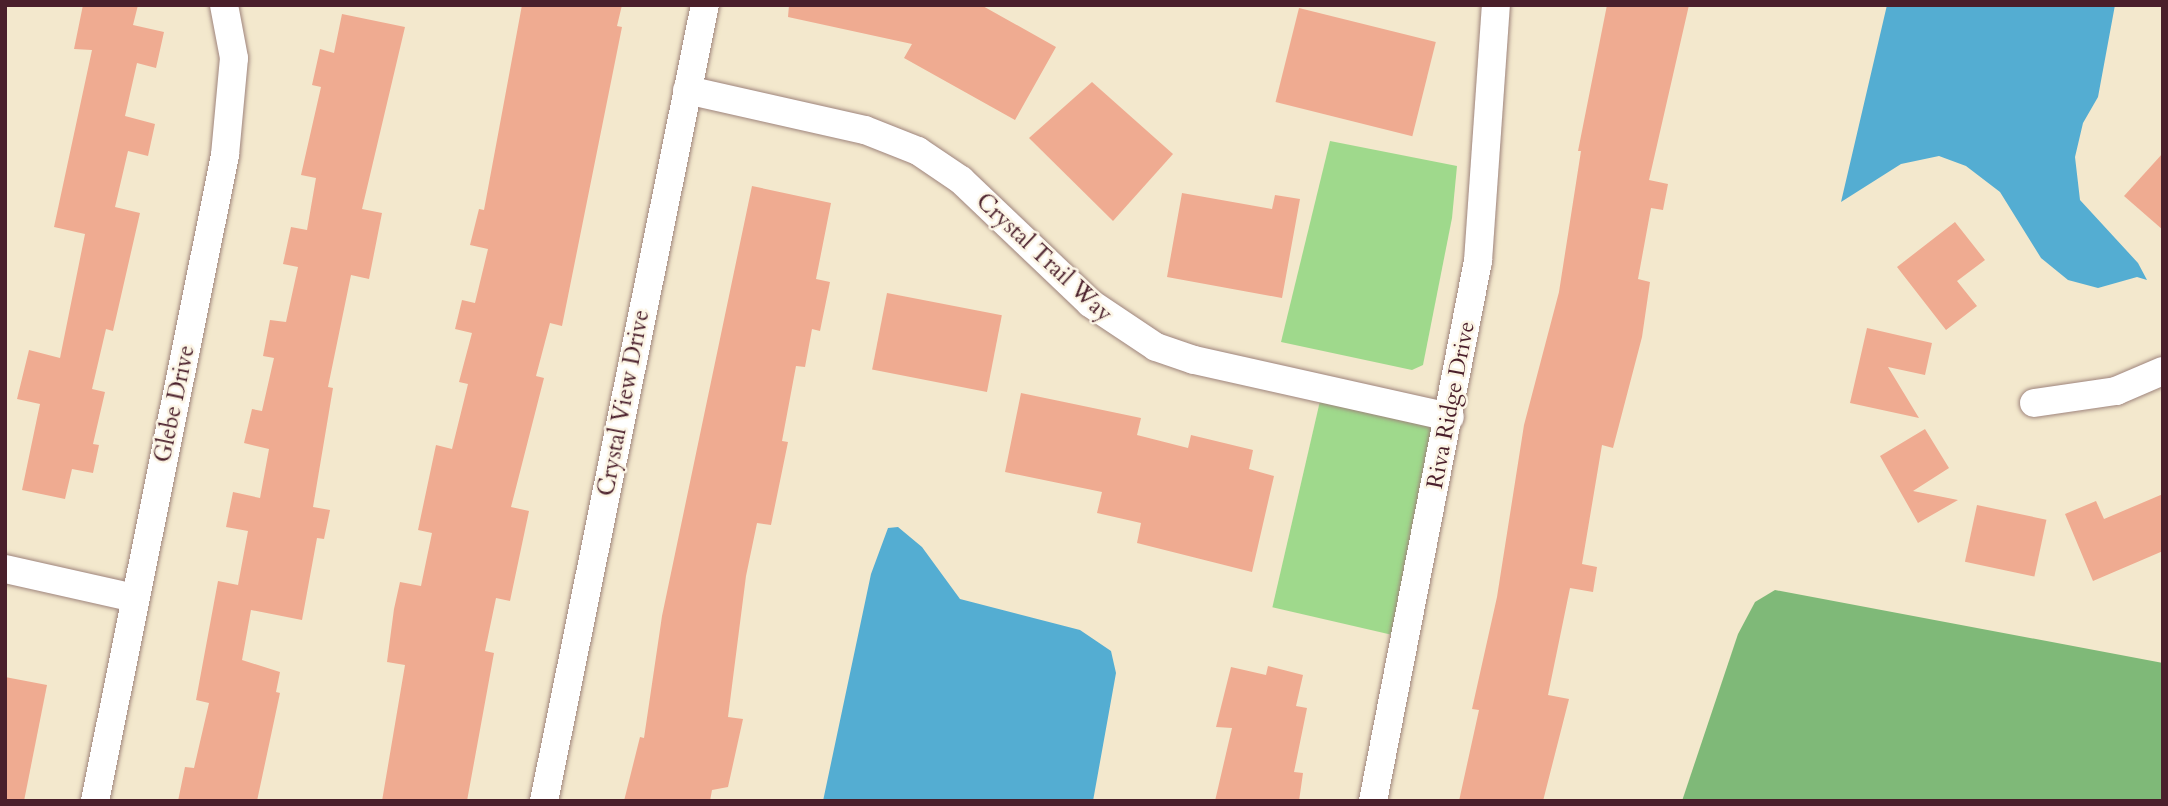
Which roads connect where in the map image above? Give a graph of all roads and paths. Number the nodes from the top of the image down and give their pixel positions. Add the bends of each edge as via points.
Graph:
1 (224, 5) edge
2 (705, 5) edge
3 (1496, 5) edge
4 (687, 90) junction
5 (2163, 371) edge
6 (2034, 403) dead end
7 (1450, 417) junction
8 (5, 569) edge
9 (135, 598) junction
10 (95, 801) edge
11 (544, 801) edge
12 (1373, 801) edge

1 - 9 street, Glebe Drive via 234,58 225,155
2 - 4 street, Crystal View Drive
3 - 7 street, Riva Ridge Drive via 1485,196
4 - 7 street, Crystal Trail Way via 865,130 918,151 961,180 1090,303 1156,347 1194,360
4 - 11 street, Crystal View Drive
5 - 6 street via 2116,391
7 - 12 street, Riva Ridge Drive
8 - 9 street
9 - 10 street, Glebe Drive

